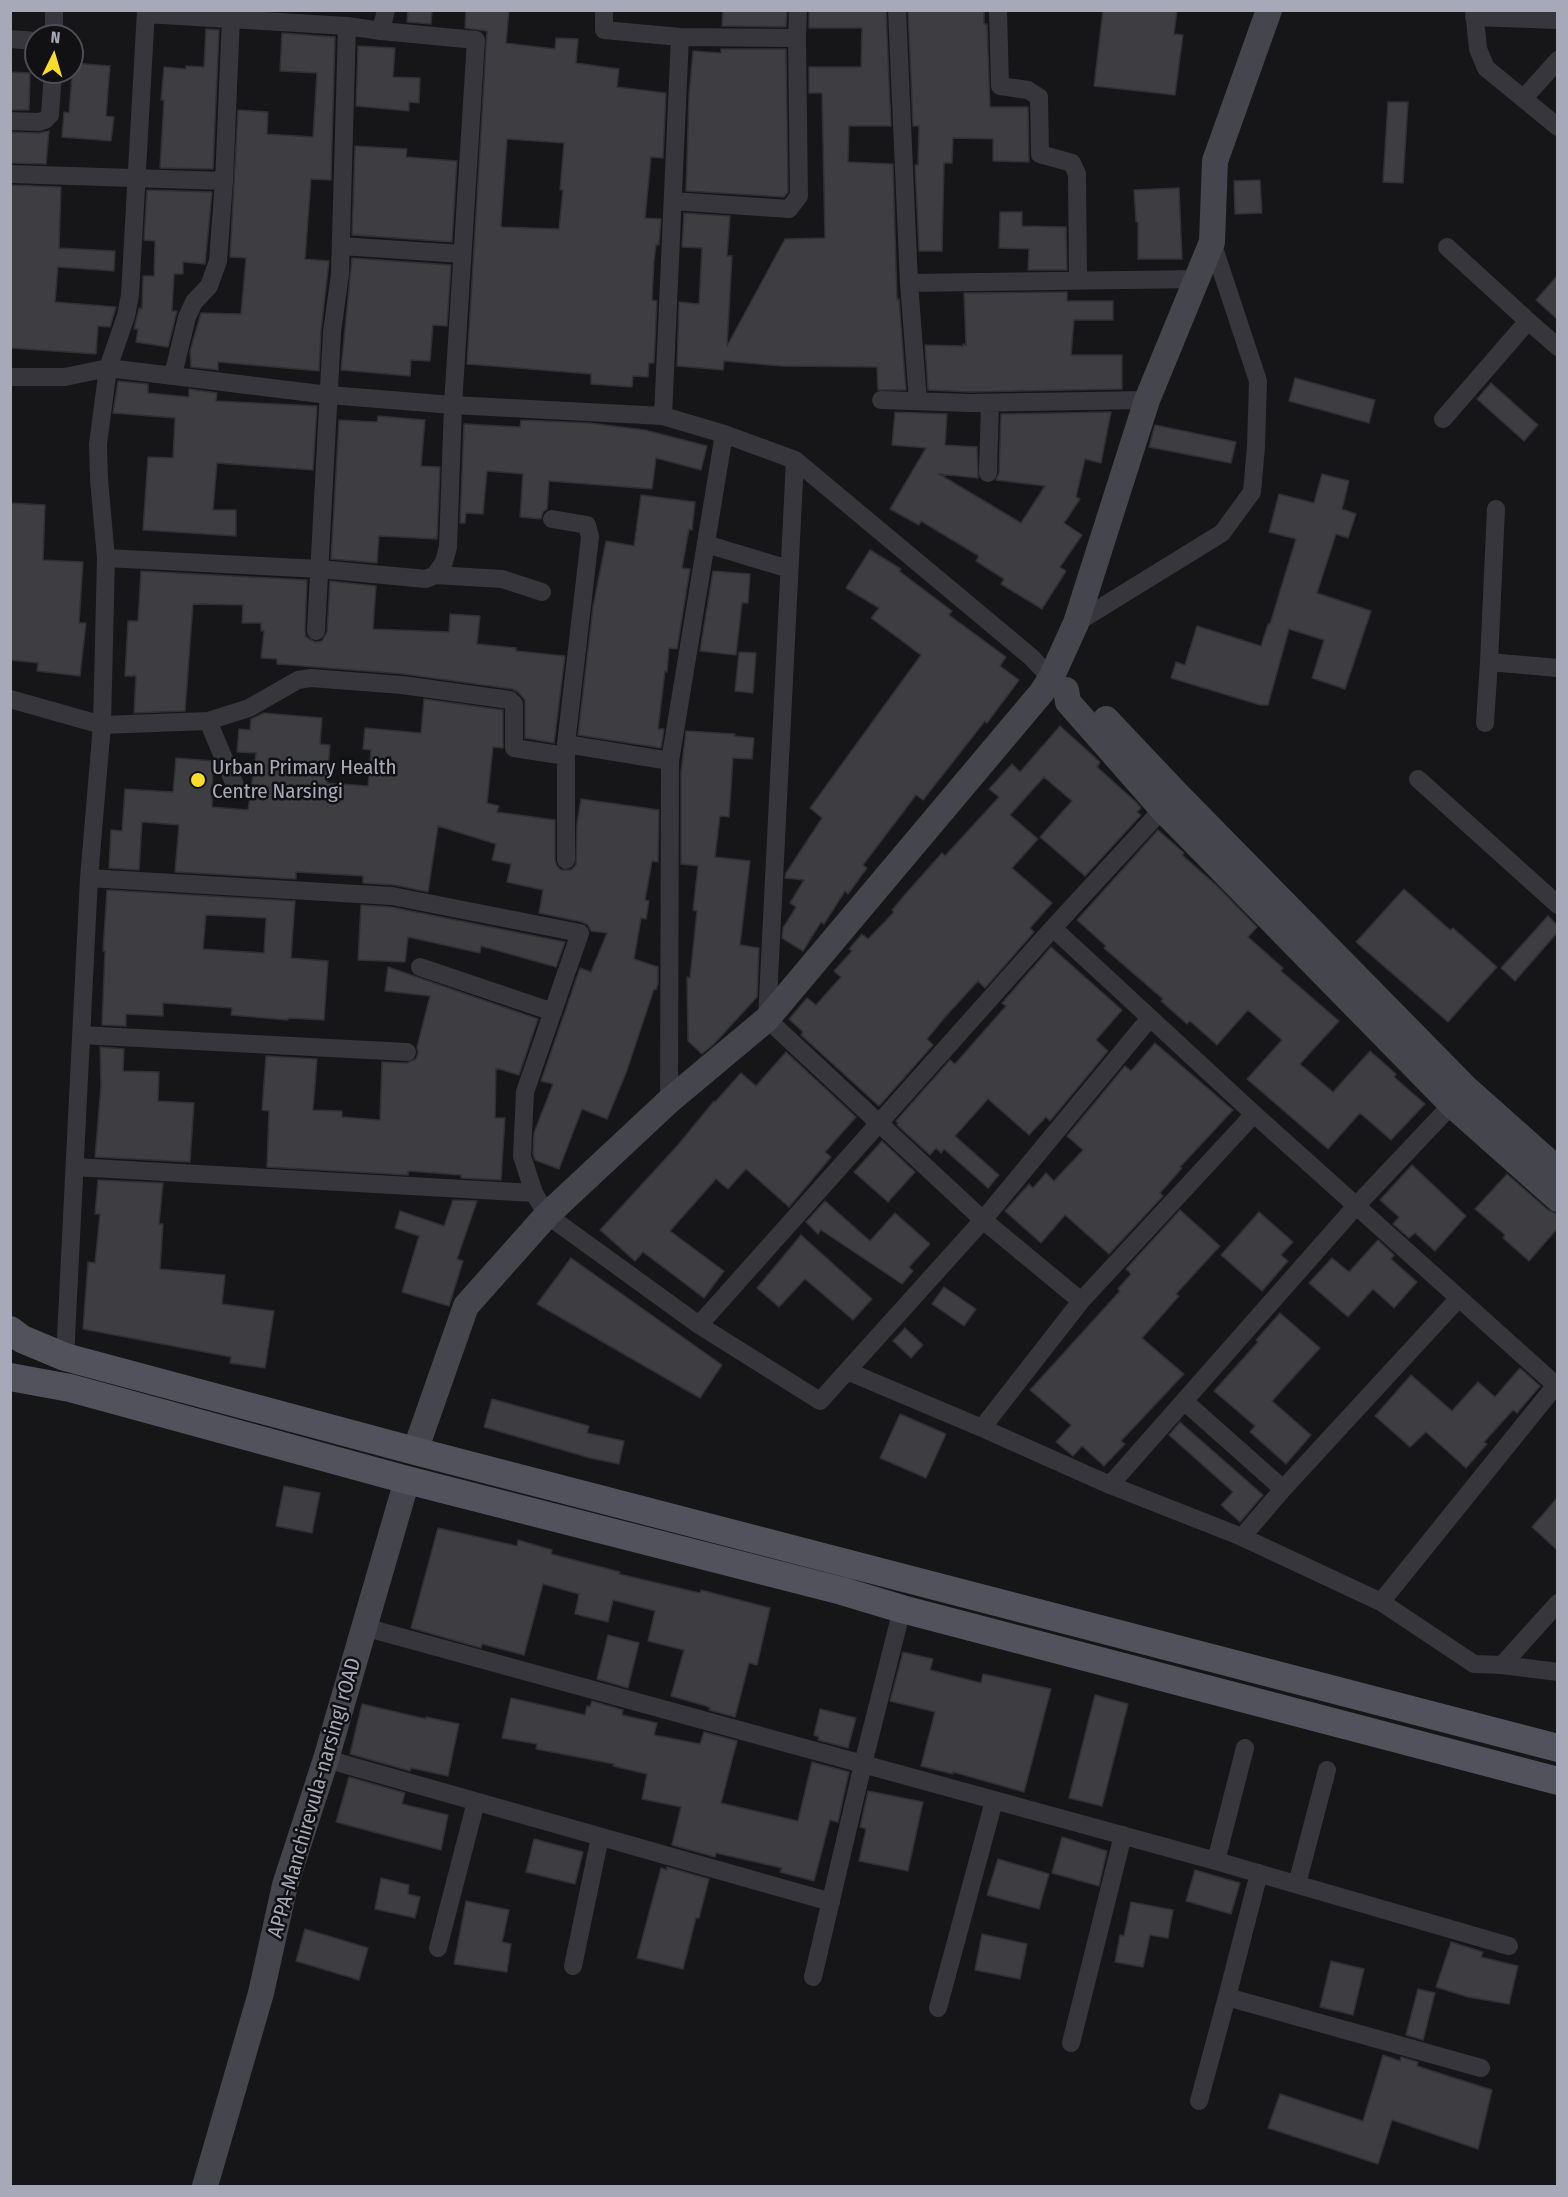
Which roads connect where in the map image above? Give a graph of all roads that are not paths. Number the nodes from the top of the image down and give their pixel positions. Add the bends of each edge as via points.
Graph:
1 (386, 10) edge
2 (604, 10) edge
3 (798, 10) edge
4 (897, 10) edge
5 (998, 10) edge
6 (1269, 10) edge
7 (146, 12) edge
8 (1474, 14) edge
9 (1548, 16) edge
10 (231, 18) junction
11 (347, 26) junction
12 (381, 31) junction
13 (680, 37) junction
14 (797, 38) junction
15 (1557, 60) edge
16 (52, 84) edge
17 (1524, 98) junction
18 (10, 121) edge
19 (1557, 127) edge
20 (10, 174) edge
21 (136, 178) junction
22 (224, 181) junction
23 (673, 201) junction
24 (1212, 242) junction
25 (341, 246) junction
26 (1447, 247) dead end
27 (462, 254) junction
28 (1197, 279) junction
29 (1078, 280) junction
30 (909, 283) junction
31 (1528, 321) junction
32 (1557, 347) edge
33 (108, 368) junction
34 (173, 375) junction
35 (10, 377) edge
36 (329, 395) junction
37 (881, 400) dead end
38 (1147, 400) junction
39 (918, 401) junction
40 (990, 403) junction
41 (453, 405) junction
42 (663, 416) junction
43 (1443, 419) dead end
44 (724, 434) junction
45 (795, 460) junction
46 (988, 474) dead end
47 (1496, 509) dead end
48 (552, 519) dead end
49 (706, 544) junction
50 (106, 558) junction
51 (320, 569) junction
52 (789, 569) junction
53 (435, 575) junction
54 (542, 592) dead end
55 (1076, 623) junction
56 (316, 631) dead end
57 (1489, 662) junction
58 (1557, 668) edge
59 (1058, 684) junction
60 (10, 699) edge
61 (208, 721) junction
62 (1485, 723) dead end
63 (102, 725) junction
64 (566, 750) junction
65 (670, 761) junction
66 (1418, 779) dead end
67 (235, 785) dead end
68 (1169, 801) junction
69 (566, 860) dead end
70 (89, 878) junction
71 (1557, 905) edge
72 (1053, 928) junction
73 (420, 967) dead end
74 (553, 1012) junction
75 (767, 1018) junction
76 (1150, 1018) junction
77 (81, 1035) junction
78 (407, 1053) dead end
79 (1459, 1097) junction
80 (669, 1101) junction
81 (1254, 1114) junction
82 (880, 1123) junction
83 (75, 1167) junction
84 (1557, 1170) edge
85 (534, 1193) junction
86 (1557, 1199) edge
87 (1356, 1206) junction
88 (547, 1215) junction
89 (983, 1220) junction
90 (1459, 1298) junction
91 (1081, 1301) junction
92 (699, 1325) junction
93 (10, 1330) edge
94 (65, 1357) junction
95 (847, 1371) junction
96 (10, 1377) edge
97 (1557, 1386) edge
98 (1184, 1401) junction
99 (982, 1428) junction
100 (415, 1451) junction
101 (407, 1480) junction
102 (1110, 1485) junction
103 (1283, 1489) junction
104 (1242, 1537) junction
105 (1381, 1602) junction
106 (1557, 1603) edge
107 (902, 1609) junction
108 (364, 1627) junction
109 (1502, 1665) junction
110 (1557, 1671) edge
111 (1245, 1748) dead end
112 (1557, 1748) edge
113 (326, 1759) junction
114 (863, 1764) junction
115 (1327, 1770) dead end
116 (1557, 1781) edge
117 (994, 1800) junction
118 (476, 1802) junction
119 (1123, 1835) junction
120 (600, 1837) junction
121 (1216, 1861) junction
122 (1259, 1873) junction
123 (1297, 1884) junction
124 (831, 1902) junction
125 (1509, 1946) dead end
126 (438, 1948) dead end
127 (573, 1966) dead end
128 (813, 1977) dead end
129 (1227, 1997) junction
130 (938, 2008) dead end
131 (1071, 2043) dead end
132 (1481, 2068) dead end
133 (1199, 2101) dead end
134 (205, 2187) edge

1 - 12 street
2 - 13 street via 604,30
3 - 14 street
4 - 30 street
5 - 29 street via 1000,86 1028,90 1039,97 1040,154 1072,162 1077,174
6 - 24 street via 1215,161
7 - 10 street
7 - 21 street
8 - 9 street
8 - 17 street via 1478,49 1486,68
10 - 11 street
10 - 22 street
11 - 12 street
11 - 25 street
12 - 27 street via 476,40
13 - 14 street
13 - 23 street
14 - 23 street via 799,196 789,209
15 - 17 street
16 - 18 street via 50,115 45,120
17 - 19 street
20 - 21 street
21 - 22 street
21 - 33 street via 130,295
22 - 34 street via 218,261 210,286 194,302 187,317
23 - 42 street
24 - 28 street
24 - 55 street via 1258,381 1252,492 1222,533
25 - 27 street
25 - 36 street
26 - 31 street
27 - 41 street
28 - 29 street
28 - 38 street
29 - 30 street
30 - 39 street
31 - 32 street
31 - 43 street
33 - 34 street
33 - 35 street via 65,377
33 - 50 street via 98,444
34 - 36 street
36 - 41 street
36 - 51 street
37 - 39 street
38 - 40 street
38 - 55 street
39 - 40 street
40 - 46 street
41 - 42 street
41 - 53 street via 448,547
42 - 44 street
44 - 45 street
44 - 49 street
45 - 52 street
45 - 59 street via 1031,657
47 - 57 street
48 - 64 street via 587,525 590,537
49 - 52 street
49 - 65 street
50 - 51 street
50 - 63 street
51 - 53 street via 426,579
51 - 56 street
52 - 75 street
53 - 54 street via 502,579
55 - 59 street
57 - 58 street
57 - 62 street
59 - 68 street via 1068,702
59 - 75 street via 1042,692
60 - 63 street
61 - 63 street
61 - 64 street via 249,708 298,680 402,685 510,700 514,704 514,748
61 - 67 street
63 - 70 street
64 - 65 street
64 - 69 street
65 - 80 street
66 - 71 street
68 - 72 street
68 - 79 street
70 - 74 street via 392,896 580,933
70 - 77 street
72 - 76 street
72 - 82 street
73 - 74 street
74 - 85 street via 525,1092 522,1156
75 - 80 street
75 - 82 street
76 - 81 street
76 - 89 street
77 - 78 street
77 - 83 street
79 - 84 street
79 - 86 street
79 - 87 street
80 - 88 street
81 - 87 street
81 - 91 street
82 - 89 street
82 - 92 street
83 - 85 street
83 - 94 street
85 - 88 street
87 - 90 street
87 - 98 street
88 - 92 street
88 - 100 street via 466,1306
89 - 91 street
89 - 95 street
90 - 97 street
90 - 103 street
91 - 99 street
92 - 95 street via 820,1401
93 - 94 main road
94 - 100 main road
95 - 99 street
96 - 101 main road via 70,1388
97 - 105 street
98 - 102 street
98 - 103 street
99 - 102 street
100 - 112 main road
101 - 107 main road
101 - 108 street, APPA-Manchirevula-narsingI rOAD
102 - 104 street
103 - 104 street
104 - 105 street
105 - 109 street via 1474,1664
106 - 109 street
107 - 114 street
107 - 116 main road
108 - 113 street, APPA-Manchirevula-narsingI rOAD
108 - 114 street
109 - 110 street
111 - 121 street
113 - 118 street
113 - 134 street, APPA-Manchirevula-narsingI rOAD via 285,1885 261,1993
114 - 117 street
114 - 124 street
115 - 123 street
117 - 119 street
117 - 130 street
118 - 120 street
118 - 126 street
119 - 121 street
119 - 131 street
120 - 124 street
120 - 127 street
121 - 122 street
122 - 123 street
122 - 129 street
123 - 125 street
124 - 128 street
129 - 132 street
129 - 133 street

